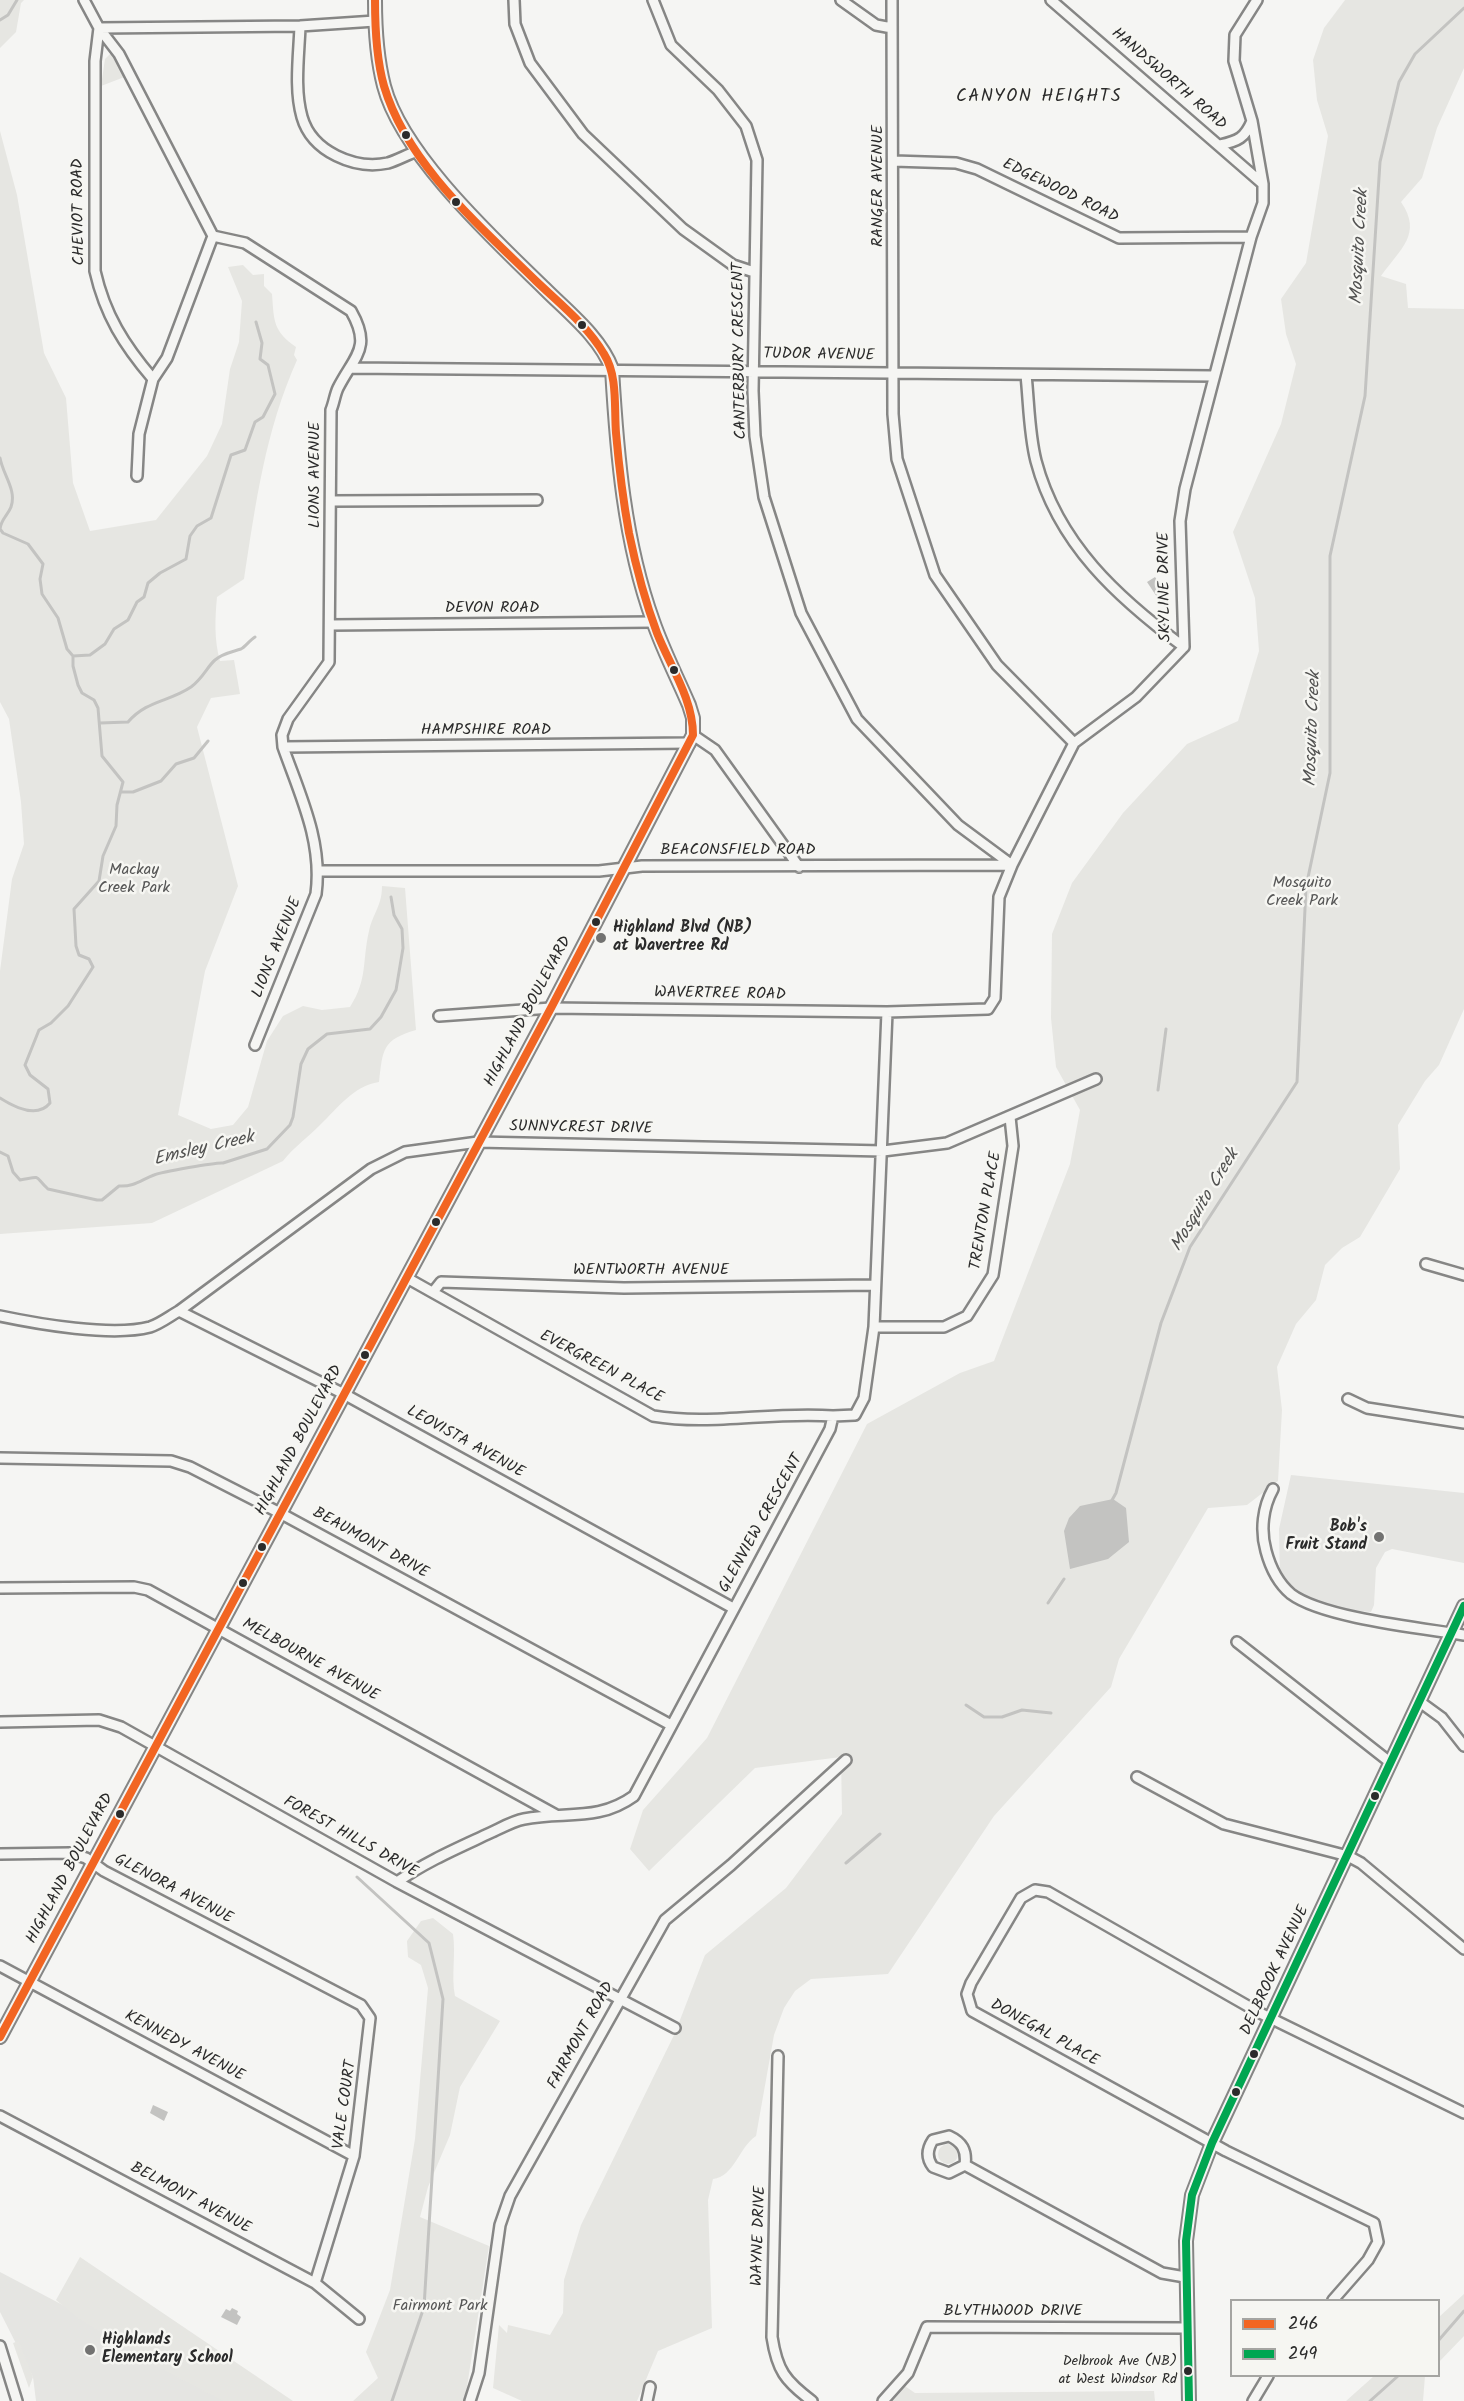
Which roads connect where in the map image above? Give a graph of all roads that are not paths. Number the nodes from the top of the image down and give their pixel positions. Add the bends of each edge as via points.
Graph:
1 (84, 0) edge
2 (375, 0) edge
3 (514, 0) edge
4 (653, 0) edge
5 (841, 0) edge
6 (892, 0) edge
7 (1052, 0) edge
8 (1256, 0) edge
9 (375, 21) junction
10 (300, 26) junction
11 (99, 28) junction
12 (892, 28) junction
13 (1252, 121) junction
14 (1221, 145) junction
15 (418, 151) junction
16 (894, 161) junction
17 (1263, 184) junction
18 (213, 236) junction
19 (1251, 237) junction
20 (754, 272) junction
21 (351, 368) junction
22 (612, 369) junction
23 (755, 370) junction
24 (894, 372) junction
25 (1026, 375) junction
26 (1214, 376) junction
27 (153, 379) junction
28 (137, 476) dead end
29 (537, 500) dead end
30 (332, 501) junction
31 (653, 622) junction
32 (332, 625) junction
33 (1184, 647) junction
34 (691, 739) junction
35 (1074, 743) junction
36 (283, 747) junction
37 (1012, 865) junction
38 (799, 867) junction
39 (625, 868) junction
40 (319, 871) junction
41 (995, 998) joint
42 (551, 1008) junction
43 (887, 1012) junction
44 (439, 1016) dead end
45 (255, 1045) dead end
46 (1096, 1078) dead end
47 (1010, 1117) junction
48 (478, 1142) junction
49 (883, 1151) junction
50 (1426, 1264) dead end
51 (1464, 1275) edge
52 (407, 1278) junction
53 (874, 1285) junction
54 (433, 1292) junction
55 (179, 1311) junction
56 (0, 1316) edge
57 (874, 1327) junction
58 (344, 1394) junction
59 (1348, 1399) dead end
60 (833, 1416) junction
61 (1464, 1423) edge
62 (0, 1458) edge
63 (1274, 1488) dead end
64 (280, 1513) junction
65 (0, 1588) edge
66 (1464, 1606) edge
67 (733, 1608) junction
68 (218, 1628) junction
69 (1458, 1634) edge
70 (1237, 1642) dead end
71 (1420, 1702) junction
72 (0, 1722) edge
73 (671, 1725) junction
74 (155, 1746) junction
75 (1464, 1746) edge
76 (846, 1760) dead end
77 (1391, 1763) junction
78 (1137, 1777) dead end
79 (556, 1815) junction
80 (0, 1854) edge
81 (1348, 1856) junction
82 (93, 1863) junction
83 (398, 1882) junction
84 (1464, 1949) edge
85 (0, 1966) edge
86 (30, 1981) junction
87 (325, 1987) joint
88 (619, 1999) junction
89 (1272, 2019) junction
90 (675, 2028) dead end
91 (0, 2037) edge
92 (778, 2056) dead end
93 (1464, 2113) edge
94 (0, 2116) edge
95 (1212, 2143) junction
96 (354, 2156) junction
97 (965, 2165) junction
98 (1185, 2277) junction
99 (315, 2283) junction
100 (1335, 2299) edge
101 (359, 2319) dead end
102 (1185, 2328) junction
103 (0, 2346) edge
104 (1267, 2377) edge
105 (650, 2387) dead end
106 (17, 2401) edge
107 (470, 2401) edge
108 (647, 2401) edge
109 (812, 2401) edge
110 (883, 2401) edge
111 (1189, 2401) edge
112 (1253, 2401) edge

1 - 11 street
2 - 9 street
3 - 20 street via 515,24 530,63 583,134 683,229 733,265
4 - 20 street, CANTERBURY CRESCENT via 671,45 718,90 746,126 757,160
5 - 12 street via 876,25
6 - 12 street, RANGER AVENUE
7 - 14 street, HANDSWORTH ROAD
8 - 13 street, SKYLINE DRIVE via 1235,35 1234,61
9 - 10 street
9 - 15 street via 384,87
10 - 11 street
10 - 15 street via 299,99 303,119 314,137 335,156 353,162 387,163
11 - 18 street via 119,54
11 - 27 street, CHEVIOT ROAD via 95,61 95,271 102,302 133,356
12 - 16 street, RANGER AVENUE
13 - 14 street via 1238,141
13 - 17 street, SKYLINE DRIVE
14 - 17 street, HANDSWORTH ROAD
15 - 22 street via 473,219 590,334
16 - 19 street, EDGEWOOD ROAD via 956,163 977,169 1119,238
16 - 24 street, RANGER AVENUE
17 - 19 street, SKYLINE DRIVE via 1263,203
18 - 21 street, LIONS AVENUE via 245,243 351,310 361,328 361,353
18 - 27 street via 167,358
19 - 26 street, SKYLINE DRIVE
20 - 23 street, CANTERBURY CRESCENT
21 - 22 street, TUDOR AVENUE
21 - 30 street, LIONS AVENUE via 338,389 332,411
22 - 23 street, TUDOR AVENUE
22 - 31 street via 618,472
23 - 24 street, TUDOR AVENUE
23 - 37 street, CANTERBURY CRESCENT via 755,436 764,497 801,613 832,675 857,719 892,757 958,825
24 - 25 street, TUDOR AVENUE
24 - 35 street, RANGER AVENUE via 897,459 935,575 997,665
25 - 26 street, TUDOR AVENUE
25 - 33 street via 1036,459 1048,497 1072,543 1123,598
26 - 33 street, SKYLINE DRIVE via 1180,521
27 - 28 street via 139,434
29 - 30 street
30 - 32 street, LIONS AVENUE
31 - 32 street, DEVON ROAD
31 - 34 street via 689,705 693,718
32 - 36 street, LIONS AVENUE via 329,662 288,719 282,735
33 - 35 street, SKYLINE DRIVE via 1136,697
34 - 36 street, HAMPSHIRE ROAD via 660,745
34 - 38 street via 715,750
34 - 39 street, HIGHLAND BOULEVARD
35 - 37 street, SKYLINE DRIVE
36 - 40 street, LIONS AVENUE via 309,819
37 - 38 street, BEACONSFIELD ROAD
37 - 41 street, SKYLINE DRIVE via 999,897
38 - 39 street, BEACONSFIELD ROAD
39 - 40 street, BEACONSFIELD ROAD
39 - 42 street, HIGHLAND BOULEVARD
40 - 45 street, LIONS AVENUE via 316,894
41 - 43 street, WAVERTREE ROAD via 988,1009
42 - 43 street, WAVERTREE ROAD
42 - 44 street, WAVERTREE ROAD
42 - 48 street, HIGHLAND BOULEVARD
43 - 49 street
46 - 47 street, SUNNYCREST DRIVE
47 - 49 street, SUNNYCREST DRIVE via 947,1143
47 - 57 street, TRENTON PLACE via 1013,1146 993,1275 967,1316 944,1326
48 - 49 street, SUNNYCREST DRIVE
48 - 52 street, HIGHLAND BOULEVARD
48 - 55 street, SUNNYCREST DRIVE via 405,1152 371,1169
49 - 53 street
50 - 51 street
52 - 54 street, EVERGREEN PLACE
52 - 58 street, HIGHLAND BOULEVARD
53 - 54 street, WENTWORTH AVENUE via 624,1288 441,1282
53 - 57 street
54 - 60 street, EVERGREEN PLACE via 653,1416 683,1421 801,1414
55 - 56 street, SUNNYCREST DRIVE via 151,1326 129,1329 46,1326
55 - 58 street, LEOVISTA AVENUE
57 - 60 street via 864,1398 855,1415
58 - 64 street, HIGHLAND BOULEVARD
58 - 67 street, LEOVISTA AVENUE
59 - 61 street via 1367,1408
60 - 67 street, GLENVIEW CRESCENT via 830,1429
62 - 64 street, BEAUMONT DRIVE via 171,1461
63 - 69 street via 1263,1524 1265,1546 1276,1576 1289,1592 1302,1601 1339,1613
64 - 68 street, HIGHLAND BOULEVARD
64 - 73 street, BEAUMONT DRIVE
65 - 68 street, MELBOURNE AVENUE via 134,1587 148,1590
66 - 69 street, DELBROOK AVENUE
67 - 73 street, GLENVIEW CRESCENT
68 - 74 street, HIGHLAND BOULEVARD
68 - 79 street, MELBOURNE AVENUE
69 - 71 street, DELBROOK AVENUE
70 - 77 street
71 - 75 street via 1442,1718
71 - 77 street, DELBROOK AVENUE
72 - 74 street, FOREST HILLS DRIVE via 99,1720
73 - 79 street, GLENVIEW CRESCENT via 634,1796 618,1808 593,1815
74 - 82 street, HIGHLAND BOULEVARD
74 - 83 street, FOREST HILLS DRIVE
76 - 88 street, FAIRMONT ROAD via 732,1865 665,1920
77 - 81 street, DELBROOK AVENUE
78 - 81 street via 1224,1824
79 - 83 street, GLENVIEW CRESCENT via 521,1819 425,1863
80 - 82 street, GLENORA AVENUE via 70,1853
81 - 84 street
81 - 89 street, DELBROOK AVENUE
82 - 86 street, HIGHLAND BOULEVARD
82 - 87 street, GLENORA AVENUE
83 - 88 street, FOREST HILLS DRIVE
85 - 86 street, KENNEDY AVENUE
86 - 91 street, HIGHLAND BOULEVARD
86 - 96 street, KENNEDY AVENUE
87 - 96 street, VALE COURT via 361,2005 370,2018
88 - 90 street, FOREST HILLS DRIVE
88 - 107 street, FAIRMONT ROAD via 510,2196 500,2225 479,2373
89 - 93 street
89 - 95 street, DELBROOK AVENUE
89 - 95 street, DONEGAL PLACE via 1048,1892 1035,1890 1021,1898 971,1983 967,1994 972,2012
92 - 109 street, WAYNE DRIVE via 772,2337 776,2361 790,2385
94 - 99 street, BELMONT AVENUE
95 - 98 street, DELBROOK AVENUE via 1190,2205
95 - 100 street via 1374,2223 1378,2242
96 - 99 street, VALE COURT
97 - 97 street via 963,2146 949,2136 933,2140 928,2147 928,2162 933,2167 949,2173
97 - 98 street via 1162,2273
98 - 102 street, DELBROOK AVENUE
99 - 101 street, BELMONT AVENUE
102 - 110 street, BLYTHWOOD DRIVE via 927,2327 908,2373
102 - 111 street, DELBROOK AVENUE
103 - 106 street
104 - 112 street
105 - 108 street

